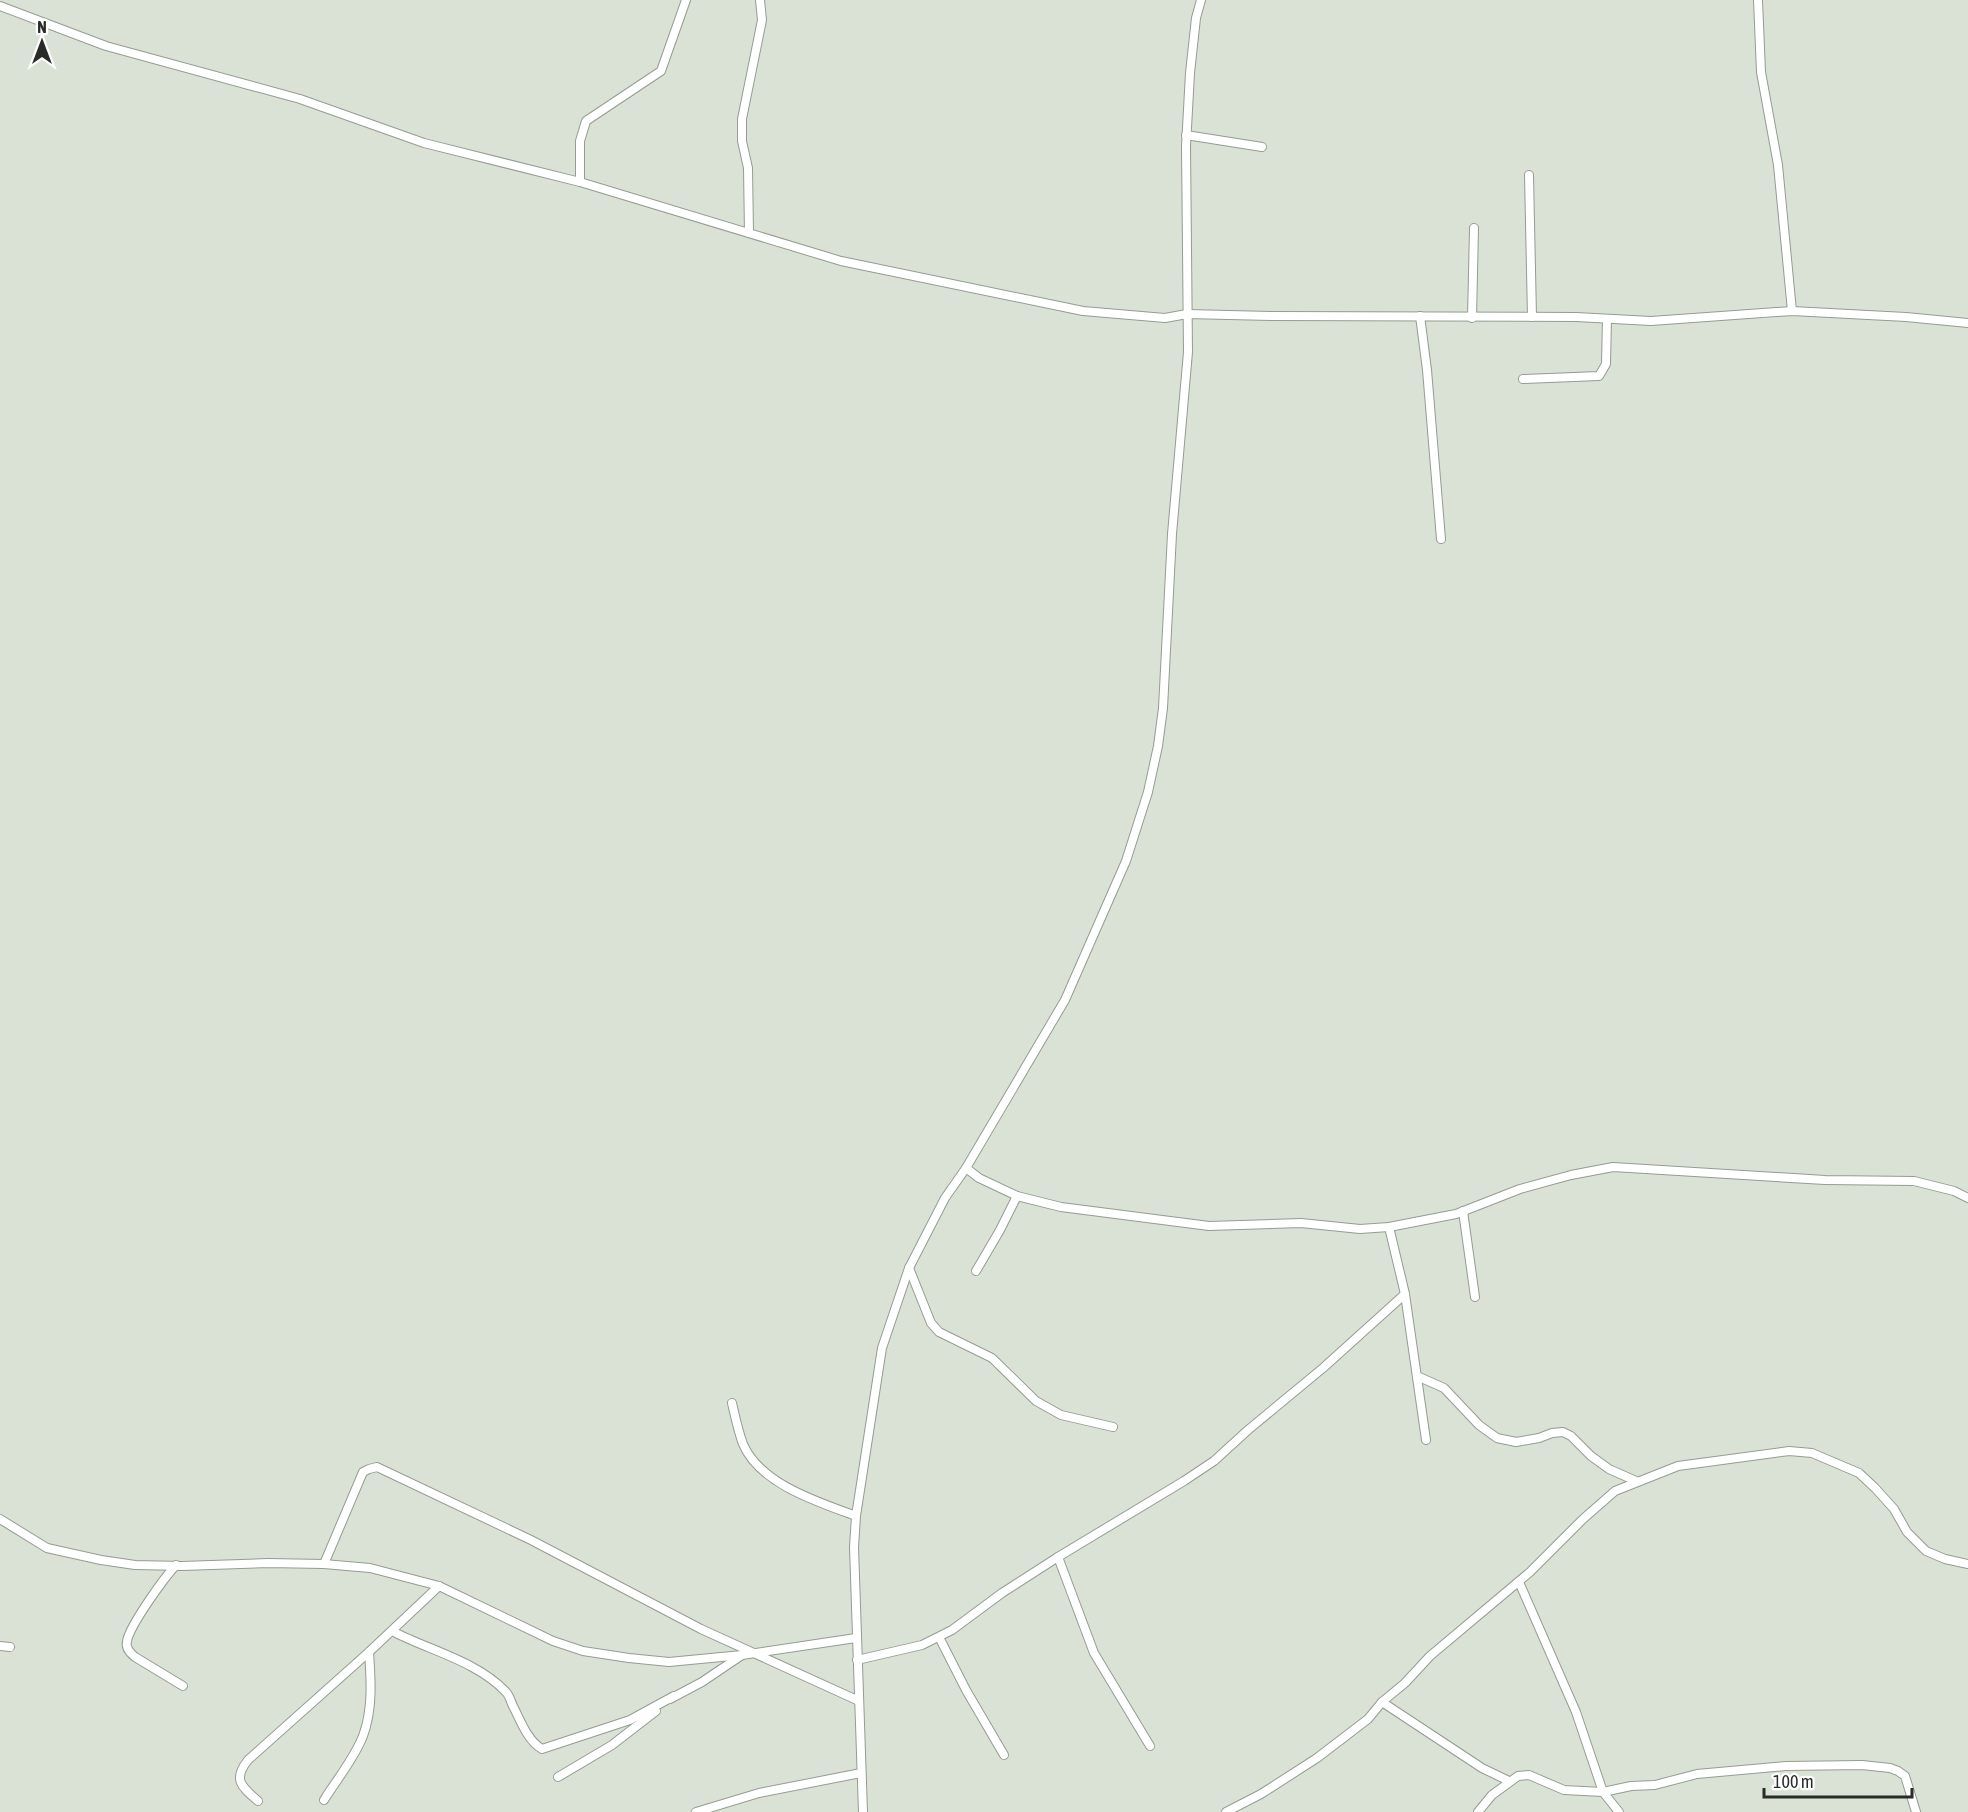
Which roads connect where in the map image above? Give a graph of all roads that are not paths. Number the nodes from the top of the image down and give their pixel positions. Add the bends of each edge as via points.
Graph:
1 (686, 0) edge
2 (760, 0) edge
3 (1201, 0) edge
4 (1758, 0) edge
5 (0, 6) edge
6 (1186, 135) junction
7 (1262, 147) dead end
8 (1529, 175) dead end
9 (580, 182) junction
10 (1474, 228) dead end
11 (749, 233) junction
12 (1792, 310) junction
13 (1187, 314) junction
14 (1420, 316) junction
15 (1532, 317) junction
16 (1472, 318) junction
17 (1608, 319) junction
18 (1968, 323) edge
19 (1523, 379) dead end
20 (1441, 539) dead end
21 (966, 1168) junction
22 (1017, 1196) junction
23 (1968, 1198) edge
24 (1462, 1211) junction
25 (1389, 1227) junction
26 (909, 1268) junction
27 (976, 1271) dead end
28 (1405, 1294) junction
29 (1475, 1297) dead end
30 (1417, 1376) junction
31 (732, 1403) dead end
32 (1113, 1427) dead end
33 (1426, 1440) dead end
34 (1636, 1481) junction
35 (856, 1516) junction
36 (0, 1519) edge
37 (1058, 1557) junction
38 (324, 1564) junction
39 (1968, 1564) edge
40 (176, 1565) junction
41 (1519, 1582) junction
42 (439, 1586) junction
43 (392, 1631) junction
44 (939, 1636) junction
45 (856, 1638) junction
46 (0, 1646) edge
47 (10, 1647) dead end
48 (369, 1652) junction
49 (752, 1654) junction
50 (742, 1655) junction
51 (857, 1660) junction
52 (183, 1686) dead end
53 (674, 1696) junction
54 (859, 1701) junction
55 (1382, 1702) junction
56 (1150, 1746) dead end
57 (1004, 1755) dead end
58 (861, 1773) junction
59 (558, 1777) dead end
60 (1509, 1781) junction
61 (1603, 1792) junction
62 (324, 1800) dead end
63 (258, 1801) dead end
64 (696, 1812) edge
65 (863, 1812) edge
66 (1226, 1812) edge
67 (1478, 1812) edge
68 (1619, 1812) edge
69 (1916, 1812) edge

1 - 9 street via 661,71 586,121 580,141
2 - 11 street via 762,20 742,119
3 - 6 street
4 - 12 street via 1761,72 1778,165
5 - 9 street via 106,46 300,99 424,143
6 - 7 street
6 - 13 street
8 - 15 street
9 - 11 street
10 - 16 street
11 - 13 street via 841,261 1083,311 1165,318
12 - 17 street via 1651,321
12 - 18 street
13 - 14 street
13 - 21 street via 1188,352 1172,534 1163,708 1148,792 1126,861 1065,1000
14 - 16 street
14 - 20 street
15 - 16 street
15 - 17 street
17 - 19 street via 1605,364 1599,376
21 - 22 street
21 - 26 street via 945,1198
22 - 25 street via 1061,1207 1209,1226 1301,1223 1360,1229
22 - 27 street
23 - 24 street via 1914,1181 1825,1180 1613,1167 1570,1175
24 - 25 street
24 - 29 street
25 - 28 street
26 - 32 street via 931,1323 939,1332 992,1358 1036,1401 1061,1415
26 - 35 street via 882,1348
28 - 30 street
28 - 37 street via 1214,1461
30 - 33 street
30 - 34 street via 1444,1388 1497,1438 1516,1442 1563,1432 1609,1469
31 - 35 street via 744,1445 754,1462 780,1483
34 - 39 street via 1701,1462 1789,1451 1812,1453 1859,1473 1894,1509 1907,1532 1926,1551
34 - 41 street via 1615,1491
35 - 45 street
36 - 40 street via 47,1548 135,1565
37 - 44 street
37 - 56 street via 1094,1653
38 - 40 street
38 - 42 street via 370,1568
38 - 49 street via 363,1472 377,1467 531,1540
40 - 52 street via 162,1581 127,1641 129,1652
41 - 55 street
41 - 61 street via 1576,1712
42 - 43 street
42 - 50 street via 553,1641 583,1651 669,1662
43 - 48 street
43 - 53 street via 482,1673 507,1692 533,1743 542,1749 630,1720
44 - 51 street via 922,1645
44 - 57 street
45 - 49 street
45 - 51 street
46 - 47 street
48 - 62 street via 372,1688 364,1733
48 - 63 street via 240,1769 245,1790
49 - 50 street
49 - 54 street
50 - 53 street
51 - 54 street
53 - 59 street via 612,1745
54 - 58 street
55 - 60 street via 1472,1762
55 - 66 street via 1368,1719 1317,1758
58 - 64 street via 759,1793
58 - 65 street
60 - 61 street via 1529,1775 1564,1790
60 - 67 street
61 - 68 street
61 - 69 street via 1697,1774 1786,1766 1862,1765 1890,1768 1905,1776

